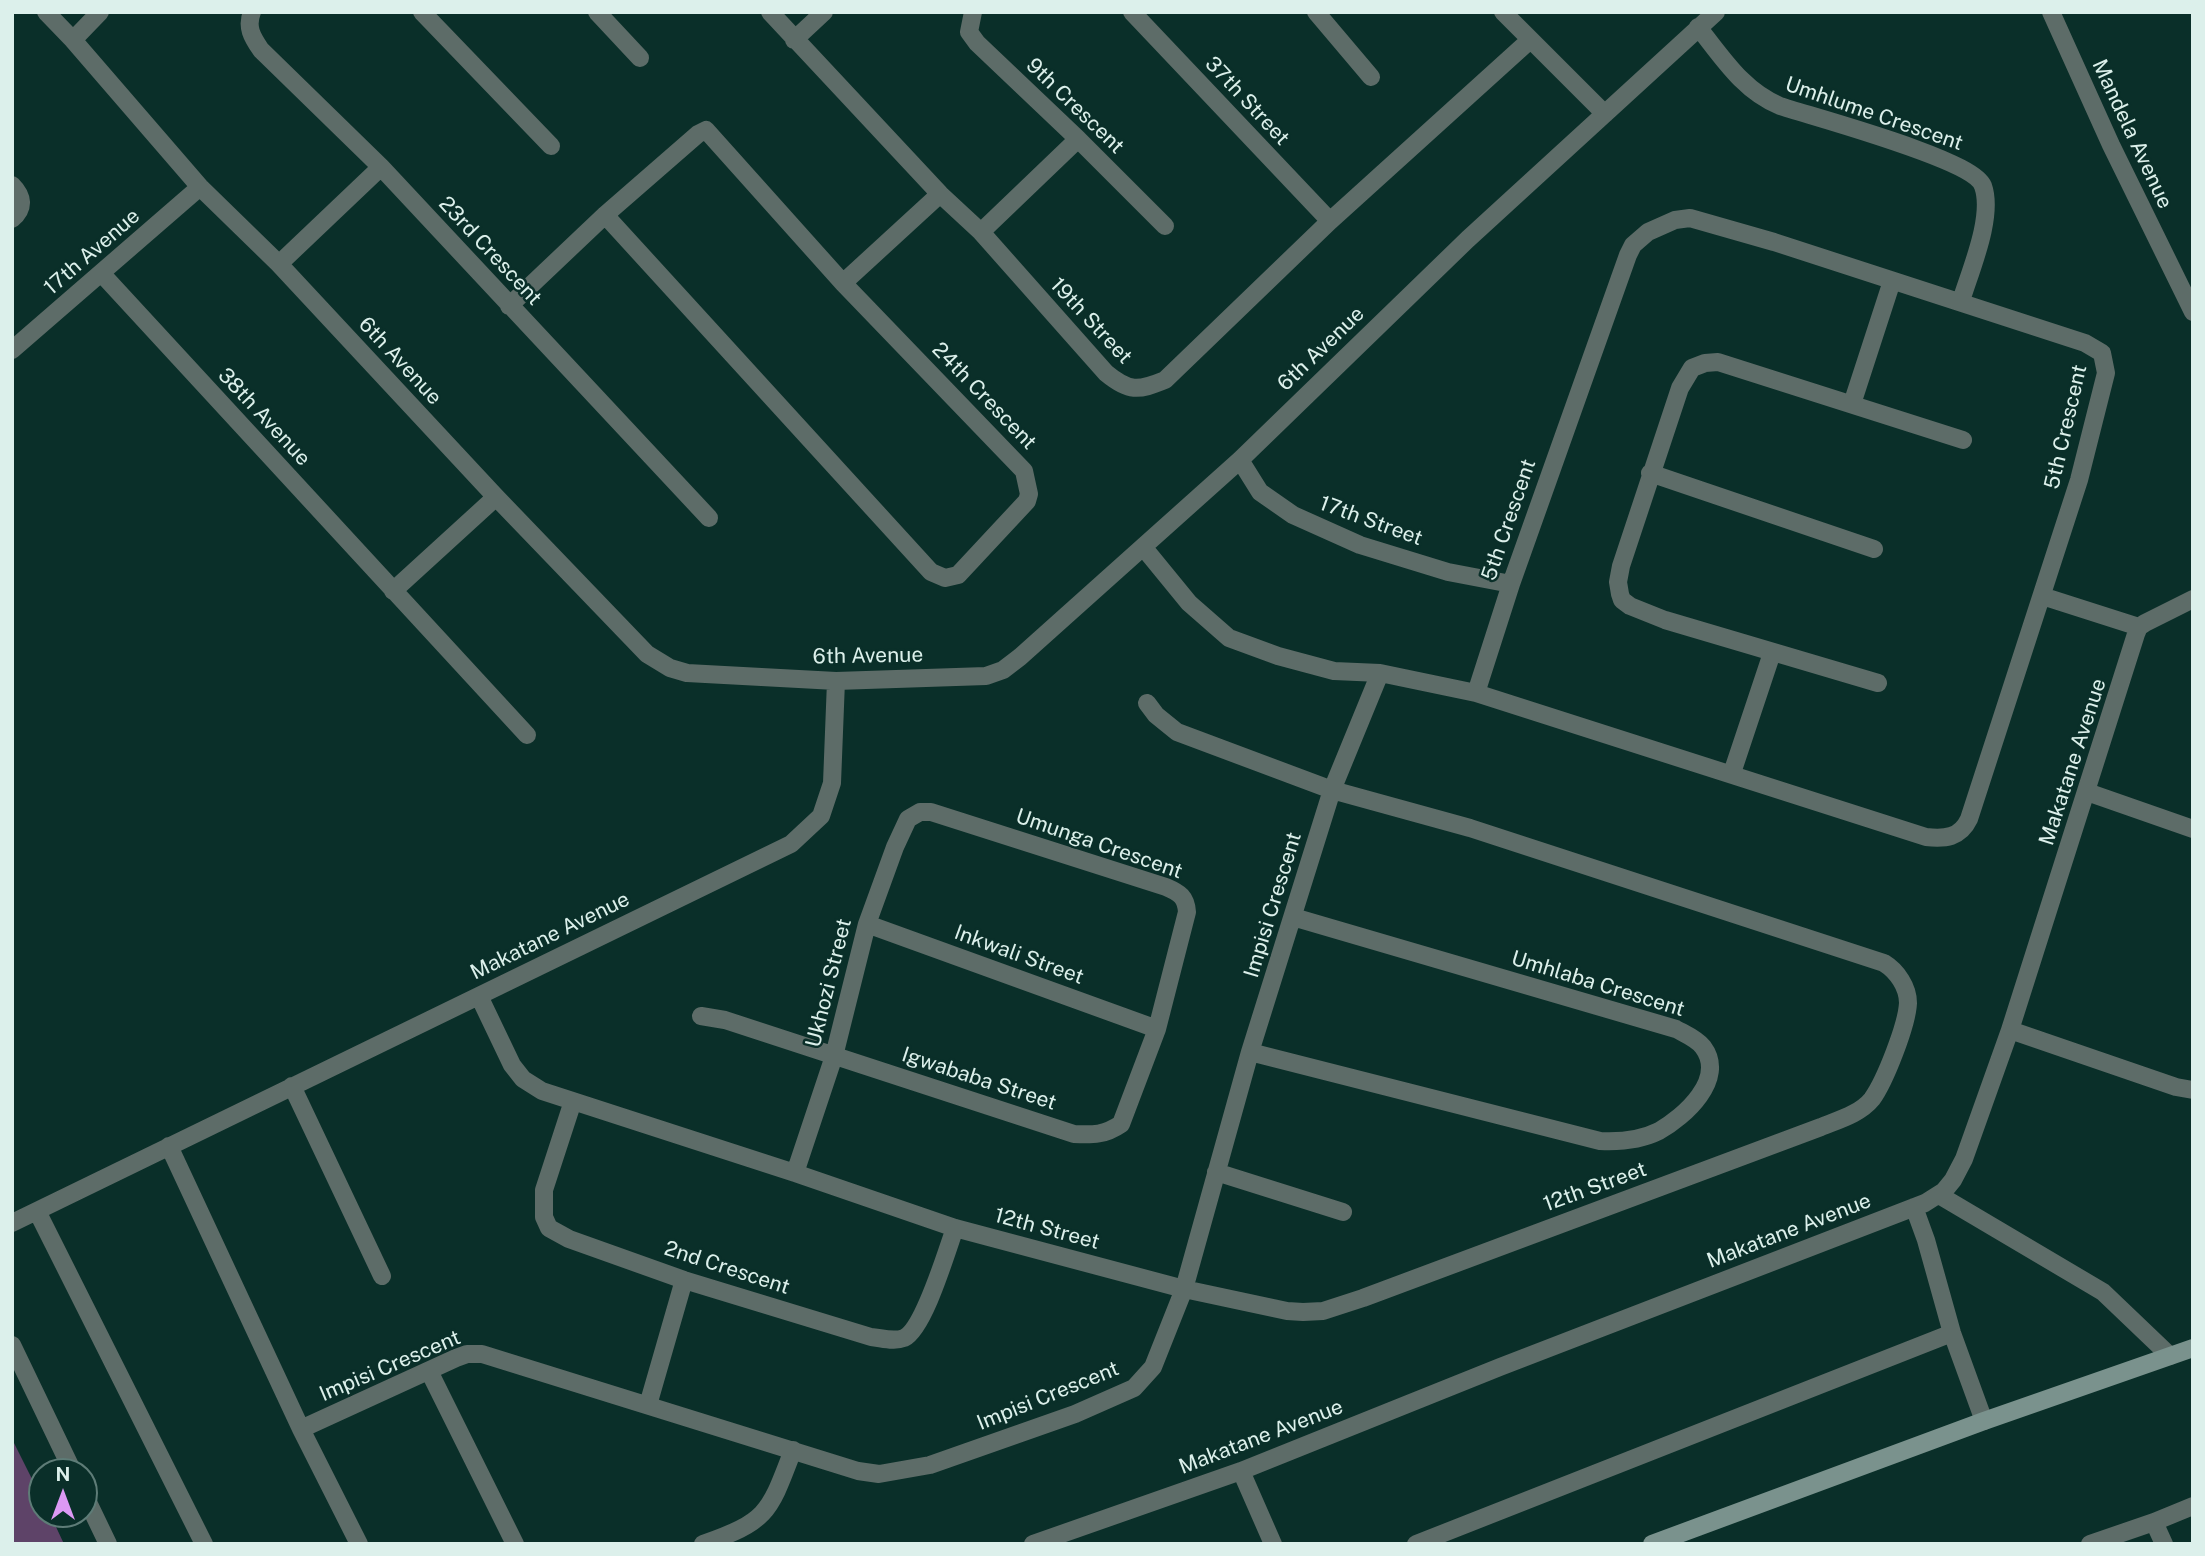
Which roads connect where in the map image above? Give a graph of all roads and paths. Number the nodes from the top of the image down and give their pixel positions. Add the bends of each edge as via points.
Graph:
1 (46, 12) edge
2 (100, 12) edge
3 (422, 12) edge
4 (597, 12) edge
5 (770, 12) edge
6 (824, 12) edge
7 (973, 12) edge
8 (1132, 12) edge
9 (1316, 12) edge
10 (1503, 12) edge
11 (1716, 12) edge
12 (2050, 12) edge
13 (247, 15) edge
14 (1699, 27) junction
15 (73, 40) junction
16 (794, 40) junction
17 (1530, 40) junction
18 (640, 58) dead end
19 (1371, 77) dead end
20 (1605, 114) junction
21 (1078, 139) junction
22 (551, 146) dead end
23 (381, 167) junction
24 (12, 185) edge
25 (200, 187) junction
26 (940, 194) junction
27 (605, 215) junction
28 (12, 219) edge
29 (1330, 221) junction
30 (1165, 226) dead end
31 (981, 232) junction
32 (279, 264) junction
33 (102, 275) junction
34 (1892, 281) junction
35 (843, 283) junction
36 (1961, 301) junction
37 (509, 306) junction
38 (2193, 312) edge
39 (12, 350) edge
40 (1852, 404) junction
41 (1963, 440) dead end
42 (1240, 460) junction
43 (1650, 473) junction
44 (496, 497) junction
45 (709, 518) dead end
46 (1144, 548) junction
47 (1874, 548) dead end
48 (1511, 584) junction
49 (393, 591) junction
50 (2042, 596) junction
51 (2193, 599) edge
52 (2139, 627) junction
53 (1772, 653) junction
54 (1380, 673) junction
55 (835, 681) junction
56 (1878, 683) dead end
57 (1476, 693) junction
58 (1147, 703) dead end
59 (527, 734) dead end
60 (1731, 773) junction
61 (1332, 790) junction
62 (2087, 792) junction
63 (920, 812) joint
64 (2193, 829) edge
65 (1293, 917) junction
66 (867, 924) junction
67 (479, 996) junction
68 (701, 1016) dead end
69 (1157, 1029) junction
70 (2010, 1030) junction
71 (1250, 1052) junction
72 (834, 1056) junction
73 (292, 1086) junction
74 (2193, 1090) edge
75 (573, 1101) junction
76 (1111, 1131) joint
77 (169, 1146) junction
78 (1216, 1172) junction
79 (795, 1173) junction
80 (1939, 1195) junction
81 (1914, 1207) junction
82 (37, 1211) junction
83 (1343, 1212) dead end
84 (12, 1223) edge
85 (955, 1228) junction
86 (382, 1276) dead end
87 (684, 1280) junction
88 (1184, 1289) junction
89 (1952, 1334) junction
90 (12, 1345) edge
91 (2193, 1348) edge
92 (2170, 1356) junction
93 (429, 1371) junction
94 (648, 1405) junction
95 (1984, 1421) junction
96 (301, 1429) junction
97 (793, 1450) junction
98 (66, 1458) edge
99 (1241, 1471) junction
100 (2193, 1506) edge
101 (2154, 1522) junction
102 (98, 1523) edge
103 (108, 1544) edge
104 (204, 1544) edge
105 (359, 1544) edge
106 (515, 1544) edge
107 (703, 1544) edge
108 (1033, 1544) edge
109 (1273, 1544) edge
110 (1416, 1544) edge
111 (1652, 1544) edge
112 (2090, 1544) edge
113 (2164, 1544) edge

1 - 15 street, 6th Avenue
2 - 15 street
3 - 22 street
4 - 18 street
5 - 16 street, 19th Street
6 - 16 street
7 - 21 street, 9th Crescent via 969,33 977,43
8 - 29 street, 37th Street
9 - 19 street
10 - 17 street
11 - 14 street, 6th Avenue
12 - 38 street, Mandela Avenue
13 - 23 street, 23rd Crescent via 251,35 261,50
14 - 20 street, 6th Avenue
14 - 36 street, Umhlume Crescent via 1762,99 1935,156 1975,176 1984,188 1985,220
15 - 25 street, 6th Avenue
16 - 26 street, 19th Street
17 - 20 street
17 - 29 street, 19th Street
20 - 42 street, 6th Avenue via 1468,239
21 - 30 street, 9th Crescent
21 - 31 street
23 - 32 street
23 - 37 street, 23rd Crescent
24 - 28 street via 22,206
25 - 32 street, 6th Avenue
25 - 33 street, 17th Avenue
26 - 31 street, 19th Street
26 - 35 street
27 - 35 street, 24th Crescent via 706,130
27 - 35 street, 24th Crescent via 931,572 945,578 958,575 1027,502 1024,471
27 - 37 street, 24th Crescent
29 - 31 street, 19th Street via 1165,380 1134,389 1106,373
32 - 44 street, 6th Avenue
33 - 39 street, 17th Avenue
33 - 49 street, 38th Avenue
34 - 36 street, 5th Crescent
34 - 40 street
34 - 48 street, 5th Crescent via 1690,218 1662,225 1640,238 1628,255
36 - 50 street, 5th Crescent via 2085,343 2096,348 2105,361 2101,398
37 - 45 street, 23rd Crescent
40 - 41 street
40 - 43 street via 1718,362 1697,365 1680,388
42 - 46 street, 6th Avenue
42 - 48 street, 17th Street via 1261,492 1293,515 1360,545 1448,572
43 - 47 street
43 - 53 street via 1620,566 1622,600 1665,620
44 - 49 street
44 - 55 street, 6th Avenue via 629,637 659,662 709,676
46 - 54 street, 5th Crescent via 1189,603 1229,638 1334,671
46 - 55 street, 6th Avenue via 1003,670 973,677
48 - 57 street, 5th Crescent
49 - 59 street, 38th Avenue
50 - 52 street
50 - 60 street, 5th Crescent via 1969,819 1957,834 1926,837
51 - 52 street
52 - 62 street, Makatane Avenue
53 - 56 street
53 - 60 street
54 - 57 street, 5th Crescent
54 - 61 street, Impisi Crescent
55 - 67 street, Makatane Avenue via 832,783 821,817 791,844
57 - 60 street, 5th Crescent
58 - 61 street, 12th Street via 1177,732
61 - 65 street, Impisi Crescent
61 - 88 street, 12th Street via 1483,832 1884,963 1899,977 1907,994 1895,1051 1872,1099 1841,1119 1332,1308 1287,1311
62 - 64 street
62 - 70 street, Makatane Avenue
63 - 66 street, Ukhozi Street via 908,819
63 - 69 street, Umunga Crescent via 1180,893 1187,912
65 - 71 street, Impisi Crescent
65 - 71 street, Umhlaba Crescent via 1676,1029 1702,1046 1708,1058 1707,1080 1693,1104 1658,1132 1638,1139 1600,1141
66 - 69 street, Inkwali Street
66 - 72 street, Ukhozi Street
67 - 73 street, Makatane Avenue
67 - 75 street, 12th Street via 503,1049 523,1079
68 - 72 street, Igwababa Street
69 - 76 street, Umunga Crescent via 1121,1124
70 - 74 street
70 - 80 street, Makatane Avenue via 1964,1159
71 - 78 street, Impisi Crescent
72 - 76 street, Igwababa Street via 1074,1134
72 - 79 street, Ukhozi Street
73 - 77 street, Makatane Avenue
73 - 86 street
75 - 79 street, 12th Street
75 - 87 street, 2nd Crescent via 544,1190 544,1217 549,1228
77 - 82 street, Makatane Avenue
77 - 96 street
78 - 83 street
78 - 88 street, Impisi Crescent
79 - 85 street, 12th Street
80 - 81 street, Makatane Avenue
80 - 92 street via 2103,1292
81 - 89 street
81 - 99 street, Makatane Avenue
82 - 84 street, Makatane Avenue
82 - 104 street
85 - 87 street, 2nd Crescent via 922,1318 906,1337 895,1340 871,1337
85 - 88 street, 12th Street
87 - 94 street
88 - 97 street, Impisi Crescent via 1160,1354 1145,1378 1134,1388 1075,1414 930,1465 879,1474
89 - 95 street
89 - 110 street
90 - 98 street
91 - 92 main road
92 - 95 main road
93 - 94 street, Impisi Crescent via 467,1354 482,1354
93 - 96 street, Impisi Crescent
93 - 106 street
94 - 97 street, Impisi Crescent
95 - 111 main road
96 - 105 street
97 - 107 street via 762,1516 739,1531
99 - 108 street, Makatane Avenue
99 - 109 street
100 - 101 street
101 - 112 street
101 - 113 street
102 - 103 street

